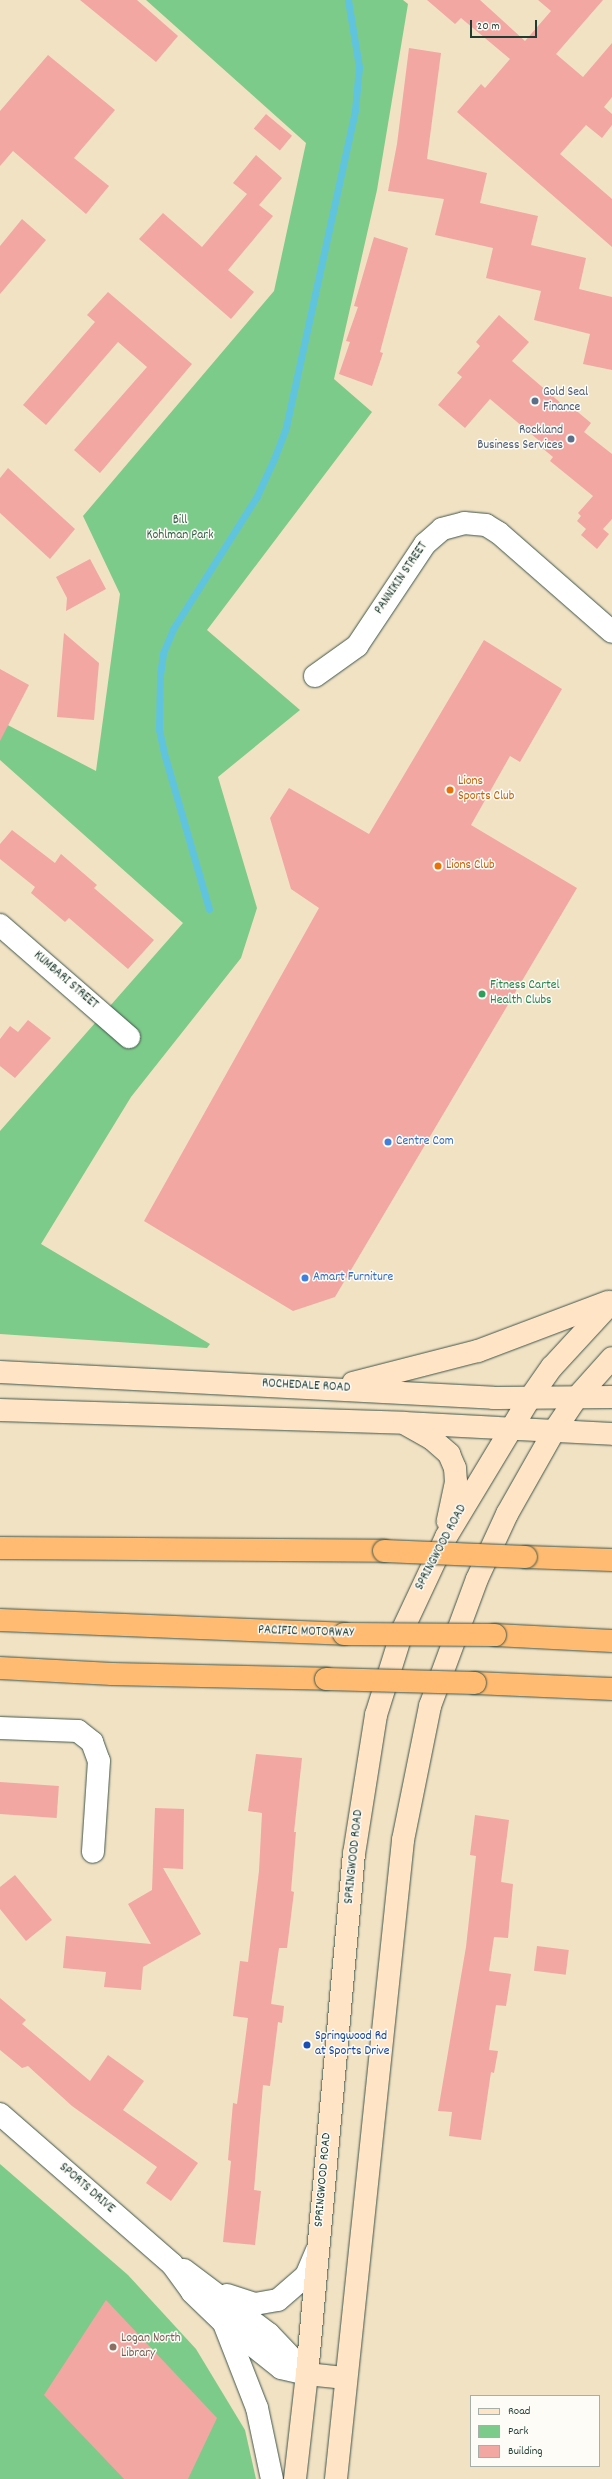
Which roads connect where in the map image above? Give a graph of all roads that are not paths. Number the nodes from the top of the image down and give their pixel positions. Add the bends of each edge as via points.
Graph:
1 (612, 632) edge
2 (315, 676) dead end
3 (0, 925) edge
4 (129, 1037) dead end
5 (612, 1301) edge
6 (612, 1358) edge
7 (0, 1372) edge
8 (333, 1388) junction
9 (577, 1397) junction
10 (612, 1397) edge
11 (530, 1398) junction
12 (0, 1410) edge
13 (404, 1423) junction
14 (510, 1430) junction
15 (554, 1431) junction
16 (612, 1434) edge
17 (0, 1548) edge
18 (612, 1560) edge
19 (432, 1562) junction
20 (0, 1620) edge
21 (612, 1641) edge
22 (0, 1668) edge
23 (612, 1689) edge
24 (0, 1728) edge
25 (93, 1852) dead end
26 (0, 2114) edge
27 (318, 2243) junction
28 (172, 2264) junction
29 (210, 2287) junction
30 (223, 2322) junction
31 (307, 2374) junction
32 (346, 2378) junction
33 (272, 2479) edge
34 (295, 2479) edge
35 (336, 2479) edge

1 - 2 street, PANNIKIN STREET via 499,533 486,525 464,523 442,529 425,544 357,646
3 - 4 street, KUMBARI STREET
5 - 8 main road via 478,1351
5 - 11 main road, SPRINGWOOD ROAD via 552,1367
6 - 9 main road
7 - 8 main road, ROCHEDALE ROAD
8 - 11 main road, ROCHEDALE ROAD
9 - 10 main road, ROCHEDALE ROAD
9 - 11 main road, ROCHEDALE ROAD
9 - 15 main road
11 - 14 main road, SPRINGWOOD ROAD
12 - 13 main road
13 - 14 main road
13 - 19 main road via 411,1430 441,1446 450,1454 455,1468 452,1506
14 - 15 main road
14 - 19 main road, SPRINGWOOD ROAD
15 - 16 main road
15 - 32 main road via 507,1514 476,1579 430,1706 416,1764 403,1840 388,1969
17 - 18 highway, bridge via 384,1551
19 - 27 main road, SPRINGWOOD ROAD via 403,1629 387,1677 376,1715 363,1786 353,1862
20 - 21 highway, PACIFIC MOTORWAY, bridge via 344,1634 495,1635
22 - 23 highway, bridge via 112,1674
24 - 25 street via 78,1731 92,1742 99,1761
26 - 28 street, SPORTS DRIVE
27 - 29 street via 315,2259 306,2276 278,2300 255,2304
27 - 31 main road, SPRINGWOOD ROAD
28 - 29 street, SPORTS DRIVE
28 - 30 street, SPORTS DRIVE via 192,2292
29 - 31 street, SPORTS DRIVE via 269,2334
30 - 31 street, SPORTS DRIVE via 280,2368
30 - 33 street, SPORTS DRIVE via 257,2408
31 - 32 main road, SPORTS DRIVE
31 - 34 main road, SPRINGWOOD ROAD
32 - 35 main road

